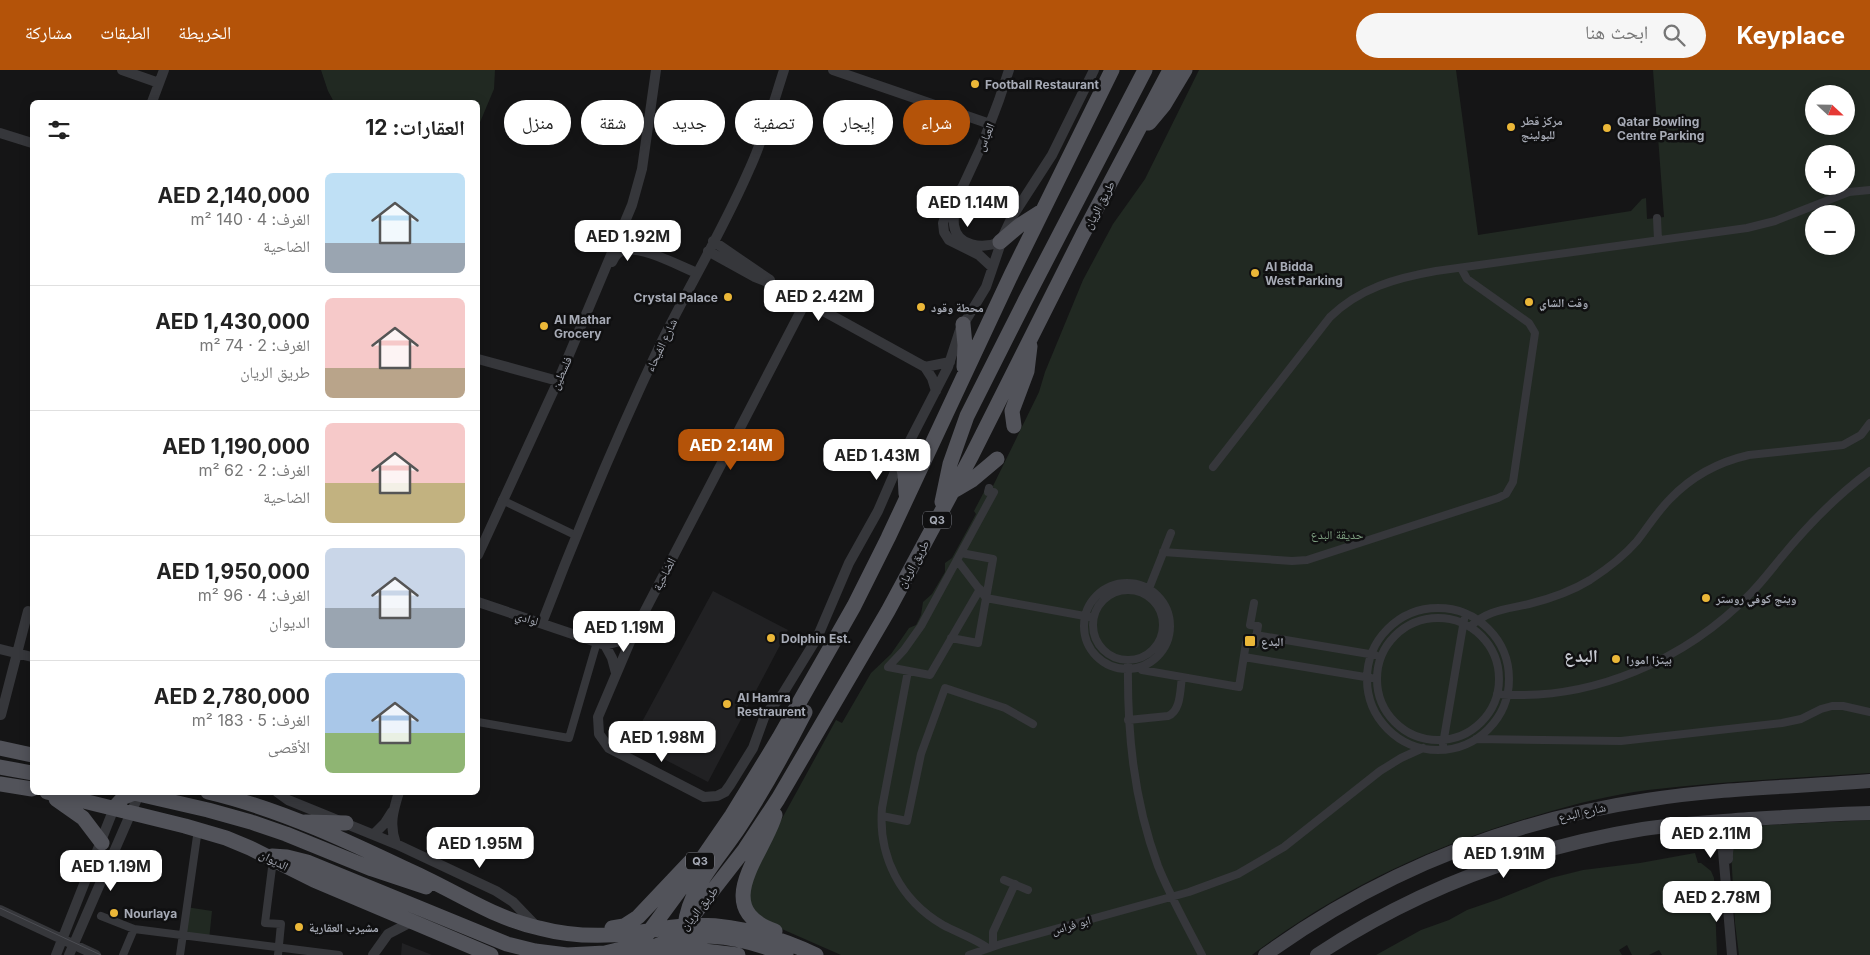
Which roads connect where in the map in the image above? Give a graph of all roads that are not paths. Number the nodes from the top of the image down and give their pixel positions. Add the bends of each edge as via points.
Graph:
1 (122, 70) edge
2 (164, 70) edge
3 (656, 70) edge
4 (784, 70) edge
5 (832, 70) edge
6 (1094, 70) edge
7 (1112, 70) edge
8 (1145, 70) edge
9 (1170, 70) edge
10 (1185, 70) edge
11 (1010, 72) edge
12 (159, 83) junction
13 (153, 100) edge
14 (990, 124) junction
15 (0, 134) edge
16 (1137, 135) junction
17 (30, 142) edge
18 (1870, 190) edge
19 (957, 197) junction
20 (1042, 211) junction
21 (1657, 218) dead end
22 (622, 228) junction
23 (1658, 240) junction
24 (1000, 242) junction
25 (710, 246) junction
26 (645, 252) junction
27 (992, 267) junction
28 (1461, 268) junction
29 (697, 273) junction
30 (600, 280) junction
31 (806, 301) junction
32 (963, 324) junction
33 (1031, 338) junction
34 (480, 360) edge
35 (950, 362) junction
36 (925, 367) junction
37 (962, 377) junction
38 (558, 381) junction
39 (936, 391) junction
40 (1870, 423) edge
41 (1014, 426) dead end
42 (900, 458) junction
43 (997, 459) dead end
44 (1213, 467) dead end
45 (1870, 471) edge
46 (989, 488) dead end
47 (953, 490) junction
48 (906, 498) junction
49 (502, 500) junction
50 (940, 515) junction
51 (1171, 532) dead end
52 (577, 536) junction
53 (480, 550) edge
54 (1163, 552) junction
55 (959, 556) junction
56 (980, 590) junction
57 (1148, 591) junction
58 (986, 598) junction
59 (480, 603) edge
60 (1254, 603) dead end
61 (854, 606) junction
62 (28, 611) dead end
63 (1465, 613) junction
64 (1085, 616) junction
65 (1094, 618) junction
66 (1478, 620) junction
67 (542, 623) junction
68 (1467, 625) junction
69 (635, 630) junction
70 (1170, 631) junction
71 (1256, 634) junction
72 (951, 638) junction
73 (601, 643) junction
74 (0, 649) edge
75 (18, 654) junction
76 (1372, 655) junction
77 (1382, 656) junction
78 (30, 657) edge
79 (1244, 657) junction
80 (1128, 660) junction
81 (1142, 667) junction
82 (1128, 669) junction
83 (908, 671) junction
84 (616, 673) junction
85 (1182, 677) junction
86 (1368, 678) junction
87 (1378, 679) junction
88 (1497, 694) junction
89 (1507, 695) junction
90 (1870, 712) edge
91 (2, 715) dead end
92 (1128, 720) junction
93 (480, 722) edge
94 (1033, 724) dead end
95 (1476, 739) junction
96 (1444, 740) junction
97 (0, 748) edge
98 (1423, 748) junction
99 (1442, 750) junction
100 (30, 755) edge
101 (0, 767) edge
102 (30, 773) edge
103 (1870, 781) edge
104 (0, 784) edge
105 (748, 789) junction
106 (30, 790) edge
107 (50, 795) edge
108 (58, 795) edge
109 (120, 795) edge
110 (126, 795) edge
111 (139, 795) edge
112 (148, 795) edge
113 (219, 795) edge
114 (281, 795) edge
115 (398, 795) edge
116 (778, 799) junction
117 (114, 808) junction
118 (394, 809) junction
119 (1870, 812) edge
120 (132, 813) junction
121 (882, 816) junction
122 (1747, 820) junction
123 (299, 822) junction
124 (1698, 822) junction
125 (346, 823) junction
126 (198, 830) junction
127 (374, 834) junction
128 (102, 843) junction
129 (396, 844) junction
130 (269, 858) junction
131 (1004, 880) dead end
132 (1015, 884) junction
133 (1727, 889) junction
134 (1028, 890) dead end
135 (459, 896) junction
136 (1173, 896) junction
137 (0, 910) edge
138 (101, 916) dead end
139 (411, 922) junction
140 (134, 929) junction
141 (539, 929) junction
142 (688, 931) junction
143 (567, 933) junction
144 (183, 937) junction
145 (63, 940) junction
146 (74, 945) junction
147 (991, 947) junction
148 (647, 950) edge
149 (704, 951) junction
150 (279, 952) edge
151 (327, 954) edge
152 (815, 954) edge
153 (56, 955) edge
154 (69, 955) edge
155 (96, 955) edge
156 (123, 955) edge
157 (180, 955) edge
158 (339, 955) edge
159 (373, 955) edge
160 (491, 955) edge
161 (567, 955) edge
162 (738, 955) edge
163 (786, 955) edge
164 (969, 955) edge
165 (1202, 955) edge
166 (1265, 955) edge
167 (1317, 955) edge
168 (1732, 955) edge

1 - 12 street
2 - 12 street
3 - 22 street, فلسطين via 642,169
4 - 25 street, شارع الفيحاء via 754,160
5 - 14 street
6 - 24 street via 1052,155 1012,216
7 - 20 main road, طريق الريان / Q3
8 - 50 main road via 967,416 950,464
9 - 16 main road, طريق الريان / Q3
10 - 16 main road via 1164,105
11 - 14 street, العباس
12 - 13 street
14 - 19 street, العباس
15 - 17 street
16 - 33 main road, طريق الريان / Q3
18 - 23 street via 1848,192 1761,225
19 - 24 street, العباس via 954,223 961,238 978,246
19 - 27 street, العباس via 944,219 946,237 979,255
20 - 24 main road
20 - 37 main road, طريق الريان / Q3
21 - 23 street
22 - 26 street via 629,241
22 - 30 street, فلسطين
23 - 28 street
24 - 27 street
25 - 29 street, شارع الفيحاء
25 - 31 street via 759,271 774,284
26 - 29 street
26 - 30 street via 621,251
27 - 32 street via 983,293
28 - 44 street via 1384,283 1360,293 1339,308
28 - 54 street via 1467,279 1530,323 1536,333 1512,482 1506,494 1307,560
29 - 52 street, شارع الفيحاء via 639,391
30 - 38 street, فلسطين
31 - 36 street
31 - 69 street, الضاحية
32 - 35 street
32 - 37 main road
33 - 41 main road via 1027,371 1012,411
33 - 47 main road, طريق الريان / Q3
34 - 38 street
35 - 36 street
35 - 39 street
36 - 39 street
37 - 48 main road, طريق الريان / Q3
38 - 49 street, فلسطين
39 - 42 street
40 - 66 street via 1861,435 1843,445 1749,455 1712,467 1677,492 1629,550 1588,582 1541,601 1491,612
42 - 48 main road
42 - 84 street, الضاحية via 878,511 840,581 817,638 777,702 765,715 753,748 728,789 717,796 704,797 613,750 601,740 597,729 598,717
43 - 47 main road via 972,480
45 - 89 street via 1822,512 1736,608 1684,647 1614,680 1580,689
46 - 55 street via 988,492 994,492
47 - 50 main road, طريق الريان / Q3
48 - 61 main road, طريق الريان / Q3
49 - 52 street
49 - 53 street, فلسطين
50 - 116 main road, طريق الريان / Q3
51 - 54 street
52 - 67 street, شارع الفيحاء
54 - 57 street
55 - 56 street
55 - 58 street via 993,559
55 - 83 street via 921,626 888,667
56 - 58 street
56 - 72 street
57 - 64 street via 1135,583 1113,584 1095,596
57 - 65 street via 1114,593 1103,600
57 - 70 street
58 - 64 street
58 - 72 street via 978,643
59 - 67 street, لوادي
60 - 71 street via 1250,625 1258,626
61 - 105 main road, طريق الريان / Q3
61 - 142 main road via 833,658 780,758 745,818 692,897 688,909
62 - 75 street
63 - 66 street
63 - 68 street
63 - 76 street via 1438,608 1410,614 1387,630
64 - 65 street
64 - 82 street via 1085,637 1096,656 1114,667
65 - 80 street via 1094,631 1102,648 1113,656
66 - 68 street
66 - 89 street via 1498,640 1506,657
67 - 73 street, لوادي
68 - 77 street via 1446,618 1420,621 1397,634
68 - 88 street via 1487,643 1495,656 1499,679
68 - 96 street
69 - 73 street via 620,641
69 - 84 street, الضاحية
70 - 80 street via 1150,652
70 - 81 street via 1159,656
71 - 76 street
71 - 79 street via 1255,644 1246,643
72 - 83 street via 930,675
73 - 84 street via 612,658
73 - 93 street via 569,738
74 - 75 street
75 - 78 street
75 - 91 street
76 - 77 street
76 - 86 street
77 - 87 street
79 - 85 street via 1239,687
79 - 86 street
80 - 82 street
81 - 82 street
81 - 85 street via 1142,670
82 - 92 street
83 - 121 street
85 - 92 street via 1173,714
86 - 87 street
86 - 98 street via 1373,706 1383,723 1397,736
87 - 96 street via 1383,704 1398,724 1419,737
88 - 89 street
88 - 96 street via 1491,710 1474,728
89 - 95 street via 1496,720
90 - 95 street via 1832,706 1782,723 1621,741
92 - 136 street via 1141,810 1159,867
94 - 121 street via 1005,708 945,688 921,754 907,821
95 - 99 street
96 - 99 street
97 - 100 main road
98 - 99 street
98 - 136 street, ابو فراس via 1380,770 1268,858 1222,881
101 - 102 main road
103 - 166 main road, شارع البدع via 1678,795 1597,808 1532,824 1474,843 1398,875 1334,910
104 - 106 main road
105 - 143 main road via 725,811 690,862 634,921 619,927 582,928
105 - 148 main road, طريق الريان / Q3
107 - 128 main road via 78,813
108 - 117 main road, الديوان
109 - 117 street
110 - 117 main road
111 - 120 street
112 - 135 main road via 251,822 398,879
113 - 123 main road
114 - 125 street
115 - 118 street
116 - 142 main road, طريق الريان / Q3
116 - 152 main road via 772,825 743,884 744,904 758,924 803,942
117 - 120 main road, الديوان
117 - 128 street
118 - 127 street
118 - 129 street via 392,827
119 - 122 main road
120 - 126 main road, الديوان
120 - 146 street
121 - 147 street via 885,852 906,893 934,919
122 - 124 main road
122 - 133 street via 1734,833 1729,844
123 - 125 main road
123 - 135 main road
124 - 133 street via 1720,842
124 - 167 main road via 1590,840 1494,867 1411,901
125 - 127 street
126 - 130 main road, الديوان
126 - 144 street
127 - 129 street
128 - 145 street
129 - 141 street via 501,894
130 - 139 main road, الديوان
130 - 150 street via 265,923 282,924
130 - 161 main road via 286,857 307,862 507,944 535,952
131 - 132 street
132 - 134 street
132 - 147 street via 993,932
133 - 168 street
135 - 141 main road via 495,914
136 - 147 street, ابو فراس
136 - 165 street
137 - 145 street
138 - 140 street
139 - 159 street via 388,934
139 - 160 main road, الديوان
140 - 144 street
140 - 156 street
141 - 143 main road
142 - 148 main road
142 - 148 main road, طريق الريان / Q3
142 - 149 main road
142 - 152 main road via 707,926 737,929
142 - 163 main road via 744,941
143 - 148 main road via 617,935
144 - 150 street
144 - 157 street
145 - 146 street
145 - 153 street
146 - 154 street
146 - 155 street
147 - 164 street, ابو فراس
148 - 149 main road
148 - 161 main road
149 - 162 main road
150 - 151 street
151 - 158 street

